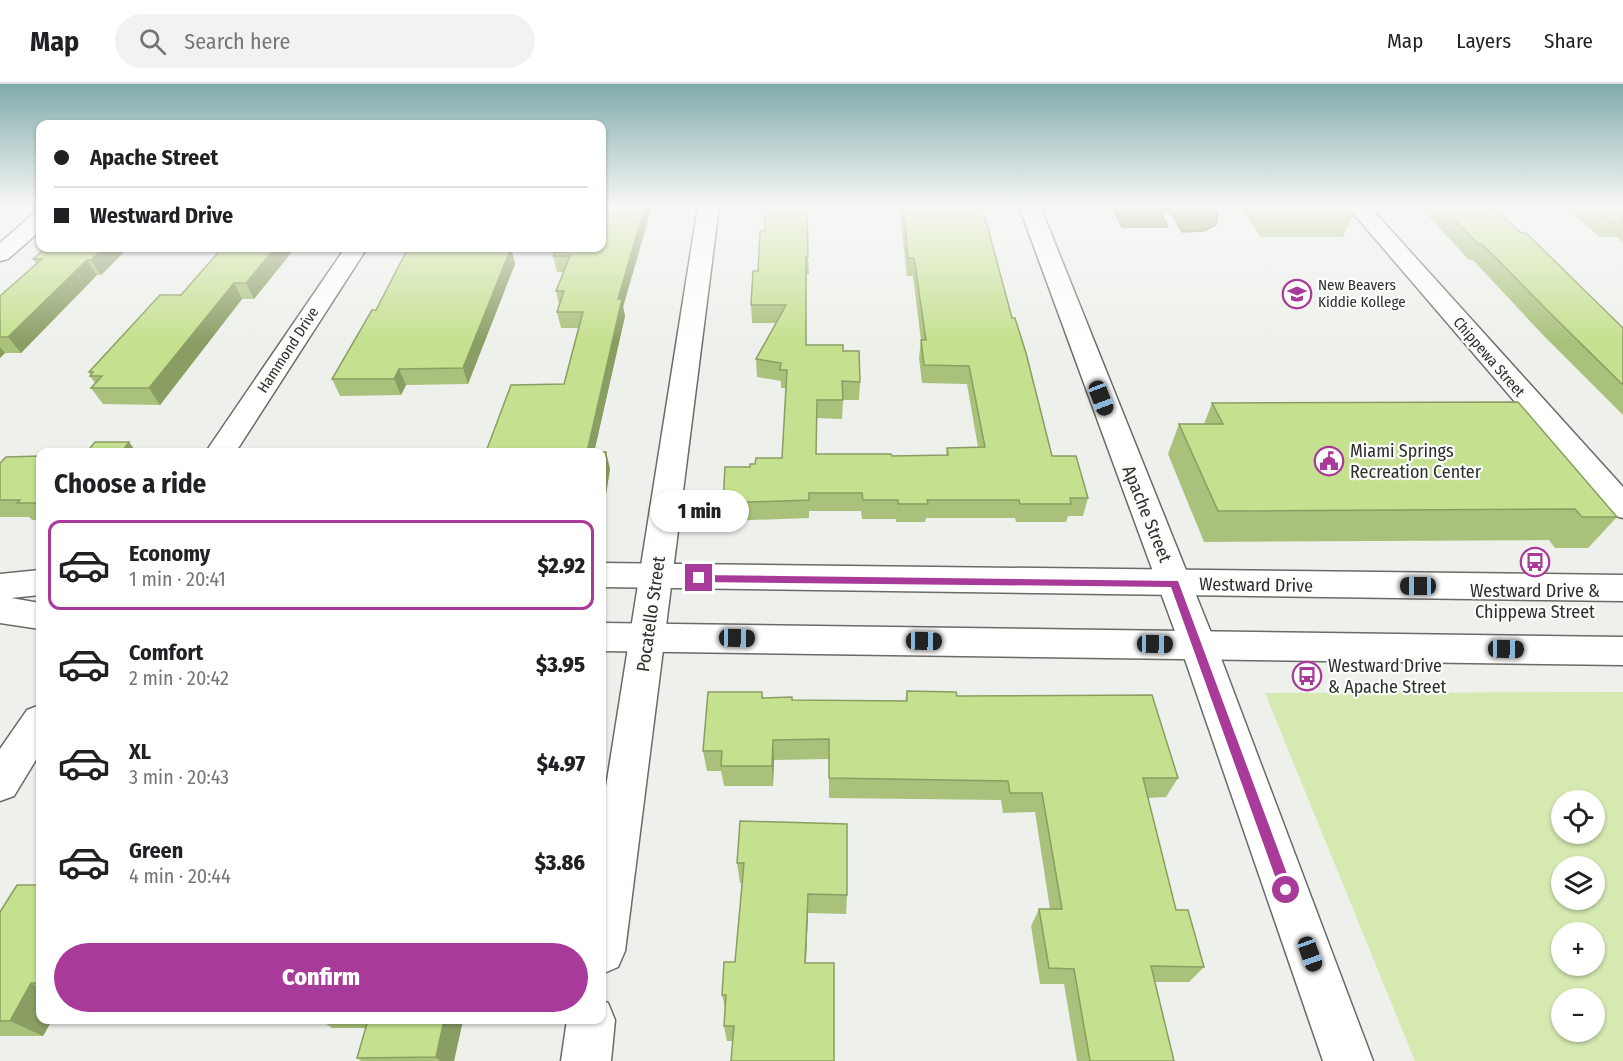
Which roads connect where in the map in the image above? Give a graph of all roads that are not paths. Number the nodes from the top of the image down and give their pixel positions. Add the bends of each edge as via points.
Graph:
1 (353, 252) edge
2 (703, 252) edge
3 (1047, 252) edge
4 (1397, 252) edge
5 (223, 448) edge
6 (1623, 507) edge
7 (606, 575) edge
8 (656, 578) junction
9 (36, 583) edge
10 (1175, 584) junction
11 (0, 587) edge
12 (1623, 588) edge
13 (0, 610) edge
14 (36, 615) edge
15 (606, 637) edge
16 (647, 637) junction
17 (1198, 645) junction
18 (1623, 651) edge
19 (36, 727) edge
20 (0, 783) edge
21 (606, 923) edge
22 (590, 1024) edge
23 (585, 1061) edge
24 (1348, 1061) edge

1 - 5 street, Hammond Drive
2 - 8 street, Pocatello Street
3 - 10 street, Apache Street
4 - 6 street, Chippewa Street
7 - 8 street, Westward Drive
8 - 10 street, Westward Drive
8 - 16 street, Pocatello Street
9 - 11 street
10 - 12 street, Westward Drive
10 - 17 street, Apache Street
13 - 14 street
15 - 16 street
16 - 17 street
16 - 21 street, Pocatello Street
17 - 18 street
17 - 24 street, Apache Street
19 - 20 street
22 - 23 street

